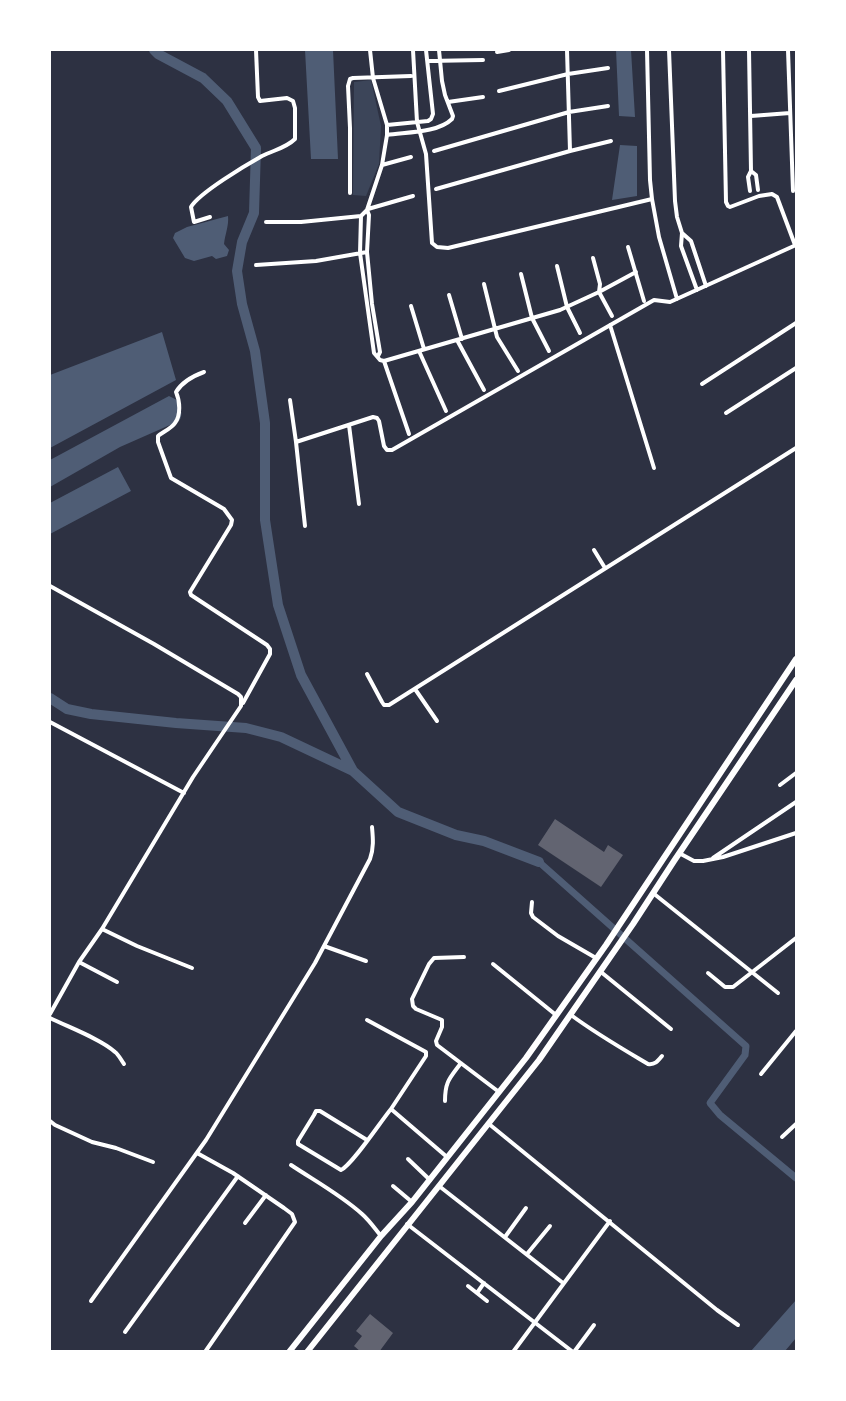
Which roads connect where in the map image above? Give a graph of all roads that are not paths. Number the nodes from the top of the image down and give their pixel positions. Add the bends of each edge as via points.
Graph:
1 (256, 50) edge
2 (370, 50) edge
3 (413, 50) edge
4 (426, 50) edge
5 (439, 50) edge
6 (509, 50) edge
7 (567, 50) edge
8 (647, 50) edge
9 (669, 50) edge
10 (723, 50) edge
11 (749, 50) edge
12 (788, 50) edge
13 (497, 52) dead end
14 (483, 60) dead end
15 (428, 61) junction
16 (440, 61) junction
17 (608, 68) dead end
18 (568, 74) junction
19 (411, 76) dead end
20 (373, 78) junction
21 (499, 91) dead end
22 (483, 97) dead end
23 (448, 102) junction
24 (608, 105) dead end
25 (569, 111) junction
26 (790, 113) junction
27 (750, 116) junction
28 (417, 122) junction
29 (387, 125) junction
30 (421, 132) junction
31 (387, 135) junction
32 (611, 141) dead end
33 (434, 151) dead end
34 (570, 151) junction
35 (411, 158) dead end
36 (382, 165) junction
37 (751, 171) junction
38 (436, 189) dead end
39 (793, 191) dead end
40 (758, 193) junction
41 (350, 194) dead end
42 (750, 195) junction
43 (413, 196) dead end
44 (652, 199) junction
45 (368, 212) junction
46 (361, 216) junction
47 (210, 217) dead end
48 (266, 222) dead end
49 (682, 233) junction
50 (796, 245) edge
51 (628, 247) dead end
52 (367, 252) junction
53 (360, 253) junction
54 (593, 258) dead end
55 (256, 265) dead end
56 (557, 266) dead end
57 (636, 272) junction
58 (520, 274) dead end
59 (484, 284) dead end
60 (706, 286) junction
61 (696, 290) junction
62 (599, 292) junction
63 (449, 295) dead end
64 (677, 299) junction
65 (644, 301) dead end
66 (411, 306) dead end
67 (567, 308) junction
68 (612, 315) dead end
69 (532, 318) junction
70 (796, 323) edge
71 (610, 325) junction
72 (496, 328) junction
73 (580, 333) dead end
74 (459, 340) junction
75 (422, 350) junction
76 (549, 351) dead end
77 (378, 356) junction
78 (384, 361) junction
79 (796, 368) edge
80 (518, 371) dead end
81 (204, 372) dead end
82 (702, 384) dead end
83 (484, 390) dead end
84 (290, 400) dead end
85 (446, 411) dead end
86 (726, 413) dead end
87 (350, 425) junction
88 (409, 434) dead end
89 (296, 442) junction
90 (796, 448) edge
91 (654, 468) dead end
92 (358, 504) dead end
93 (305, 526) dead end
94 (594, 550) dead end
95 (605, 568) junction
96 (50, 586) edge
97 (796, 659) edge
98 (367, 674) dead end
99 (796, 680) edge
100 (415, 689) junction
101 (241, 706) junction
102 (50, 722) edge
103 (437, 722) dead end
104 (796, 773) edge
105 (780, 785) dead end
106 (184, 793) junction
107 (796, 802) edge
108 (372, 827) dead end
109 (796, 833) edge
110 (679, 853) junction
111 (710, 860) junction
112 (653, 892) junction
113 (532, 902) dead end
114 (102, 929) junction
115 (796, 938) edge
116 (324, 946) junction
117 (464, 957) dead end
118 (596, 959) junction
119 (366, 961) dead end
120 (79, 962) junction
121 (493, 964) dead end
122 (192, 968) dead end
123 (600, 971) junction
124 (752, 972) junction
125 (708, 973) dead end
126 (117, 982) dead end
127 (778, 993) dead end
128 (571, 1015) junction
129 (50, 1016) edge
130 (557, 1016) junction
131 (367, 1020) dead end
132 (671, 1029) dead end
133 (796, 1031) edge
134 (662, 1056) dead end
135 (462, 1063) junction
136 (124, 1064) dead end
137 (761, 1074) dead end
138 (500, 1092) junction
139 (445, 1101) dead end
140 (391, 1109) junction
141 (50, 1121) edge
142 (489, 1124) junction
143 (796, 1124) edge
144 (782, 1137) dead end
145 (367, 1140) junction
146 (197, 1153) junction
147 (448, 1157) junction
148 (408, 1159) dead end
149 (153, 1162) dead end
150 (291, 1165) dead end
151 (238, 1176) junction
152 (430, 1180) junction
153 (393, 1186) dead end
154 (438, 1186) junction
155 (266, 1195) junction
156 (412, 1202) junction
157 (526, 1208) dead end
158 (398, 1217) junction
159 (609, 1221) junction
160 (245, 1222) dead end
161 (407, 1224) junction
162 (550, 1226) dead end
163 (381, 1236) junction
164 (505, 1237) junction
165 (527, 1254) junction
166 (484, 1283) junction
167 (563, 1283) junction
168 (468, 1286) dead end
169 (477, 1293) junction
170 (91, 1301) dead end
171 (487, 1301) dead end
172 (534, 1323) junction
173 (311, 1325) junction
174 (594, 1325) dead end
175 (738, 1325) dead end
176 (125, 1332) dead end
177 (321, 1333) junction
178 (205, 1352) edge
179 (289, 1352) edge
180 (307, 1352) edge
181 (513, 1352) edge
182 (574, 1352) edge

1 - 47 street via 258,97 260,101 293,101 295,139 226,179 190,207 194,222
2 - 20 street
3 - 28 street
4 - 15 street
5 - 16 street
6 - 13 street
7 - 18 street
8 - 44 street
9 - 49 street via 675,201
10 - 42 street via 726,202 730,207
11 - 27 street
12 - 26 street
14 - 16 street
15 - 16 street
15 - 28 street via 433,114 428,121
16 - 23 street
17 - 18 street
18 - 21 street
18 - 25 street
19 - 20 street
20 - 29 street
20 - 41 street via 353,78 349,82
22 - 23 street
23 - 30 street via 452,119
24 - 25 street
25 - 33 street
25 - 34 street
26 - 27 street
26 - 39 street
27 - 37 street
28 - 29 street
28 - 30 street
29 - 31 street
30 - 31 street
30 - 44 street via 432,243 437,247 448,248
31 - 36 street
32 - 34 street
34 - 38 street
35 - 36 street
36 - 45 street
37 - 40 street via 756,175
37 - 42 street
40 - 42 street
40 - 50 street via 777,197
43 - 45 street
44 - 64 street
45 - 46 street
45 - 52 street
46 - 48 street
46 - 53 street
49 - 60 street via 690,241
49 - 61 street via 681,246
50 - 60 street
51 - 57 street
52 - 53 street
52 - 77 street
53 - 55 street
53 - 77 street via 374,354
54 - 62 street
56 - 67 street
57 - 62 street
57 - 65 street
58 - 69 street
59 - 72 street
60 - 61 street
61 - 64 street
62 - 67 street
62 - 68 street
63 - 74 street
64 - 71 street via 654,300
66 - 75 street
67 - 69 street
67 - 73 street
69 - 72 street
69 - 76 street
70 - 82 street
71 - 87 street via 392,450 384,446 377,418
71 - 91 street
72 - 74 street
72 - 80 street
74 - 75 street
74 - 83 street
75 - 78 street
75 - 85 street
77 - 78 street
78 - 88 street
79 - 86 street
81 - 101 street via 179,387 175,425 158,436 158,442 171,478 224,509 232,520 190,592 270,649
84 - 89 street
87 - 89 street
87 - 92 street
89 - 93 street
90 - 95 street
94 - 95 street
95 - 100 street
96 - 101 street via 238,694
97 - 118 main road
98 - 100 street via 384,705
99 - 110 main road
100 - 103 street
101 - 106 street
102 - 106 street
104 - 105 street
106 - 114 street
107 - 111 street
108 - 116 street via 370,859
109 - 111 street
110 - 111 street via 694,861
110 - 112 main road
112 - 123 main road
112 - 124 street
113 - 118 street via 533,917
114 - 120 street
114 - 122 street
115 - 124 street
116 - 119 street
116 - 146 street
117 - 135 street via 434,958 412,999 417,1009 442,1020 437,1045
118 - 130 main road
120 - 126 street
120 - 129 street
121 - 130 street
123 - 128 main road
123 - 132 street
124 - 125 street via 729,988
124 - 127 street
128 - 134 street via 648,1064 656,1063
128 - 142 main road
129 - 136 street via 114,1050
130 - 138 main road
131 - 140 street via 426,1052
133 - 137 street
135 - 138 street
135 - 139 street via 447,1083
138 - 147 main road
140 - 145 street
140 - 147 street
141 - 149 street via 92,1142
142 - 154 main road
142 - 159 street
143 - 144 street
145 - 145 street via 316,1111 298,1144 341,1170
146 - 151 street
146 - 170 street
147 - 152 main road
148 - 152 street
150 - 163 street via 358,1210
151 - 155 street
151 - 176 street
152 - 156 main road
153 - 156 street
154 - 161 main road
154 - 164 street
155 - 160 street
155 - 178 street via 292,1214 295,1222
156 - 158 main road
157 - 164 street
158 - 161 main road
158 - 163 main road
159 - 167 street
159 - 175 street
161 - 166 street
161 - 177 main road
162 - 165 street
163 - 173 main road
164 - 165 street
165 - 167 street
166 - 169 street
166 - 172 street
167 - 172 street
168 - 169 street
169 - 171 street
172 - 181 street
172 - 182 street
173 - 177 main road
173 - 179 main road
174 - 182 street
177 - 180 main road

